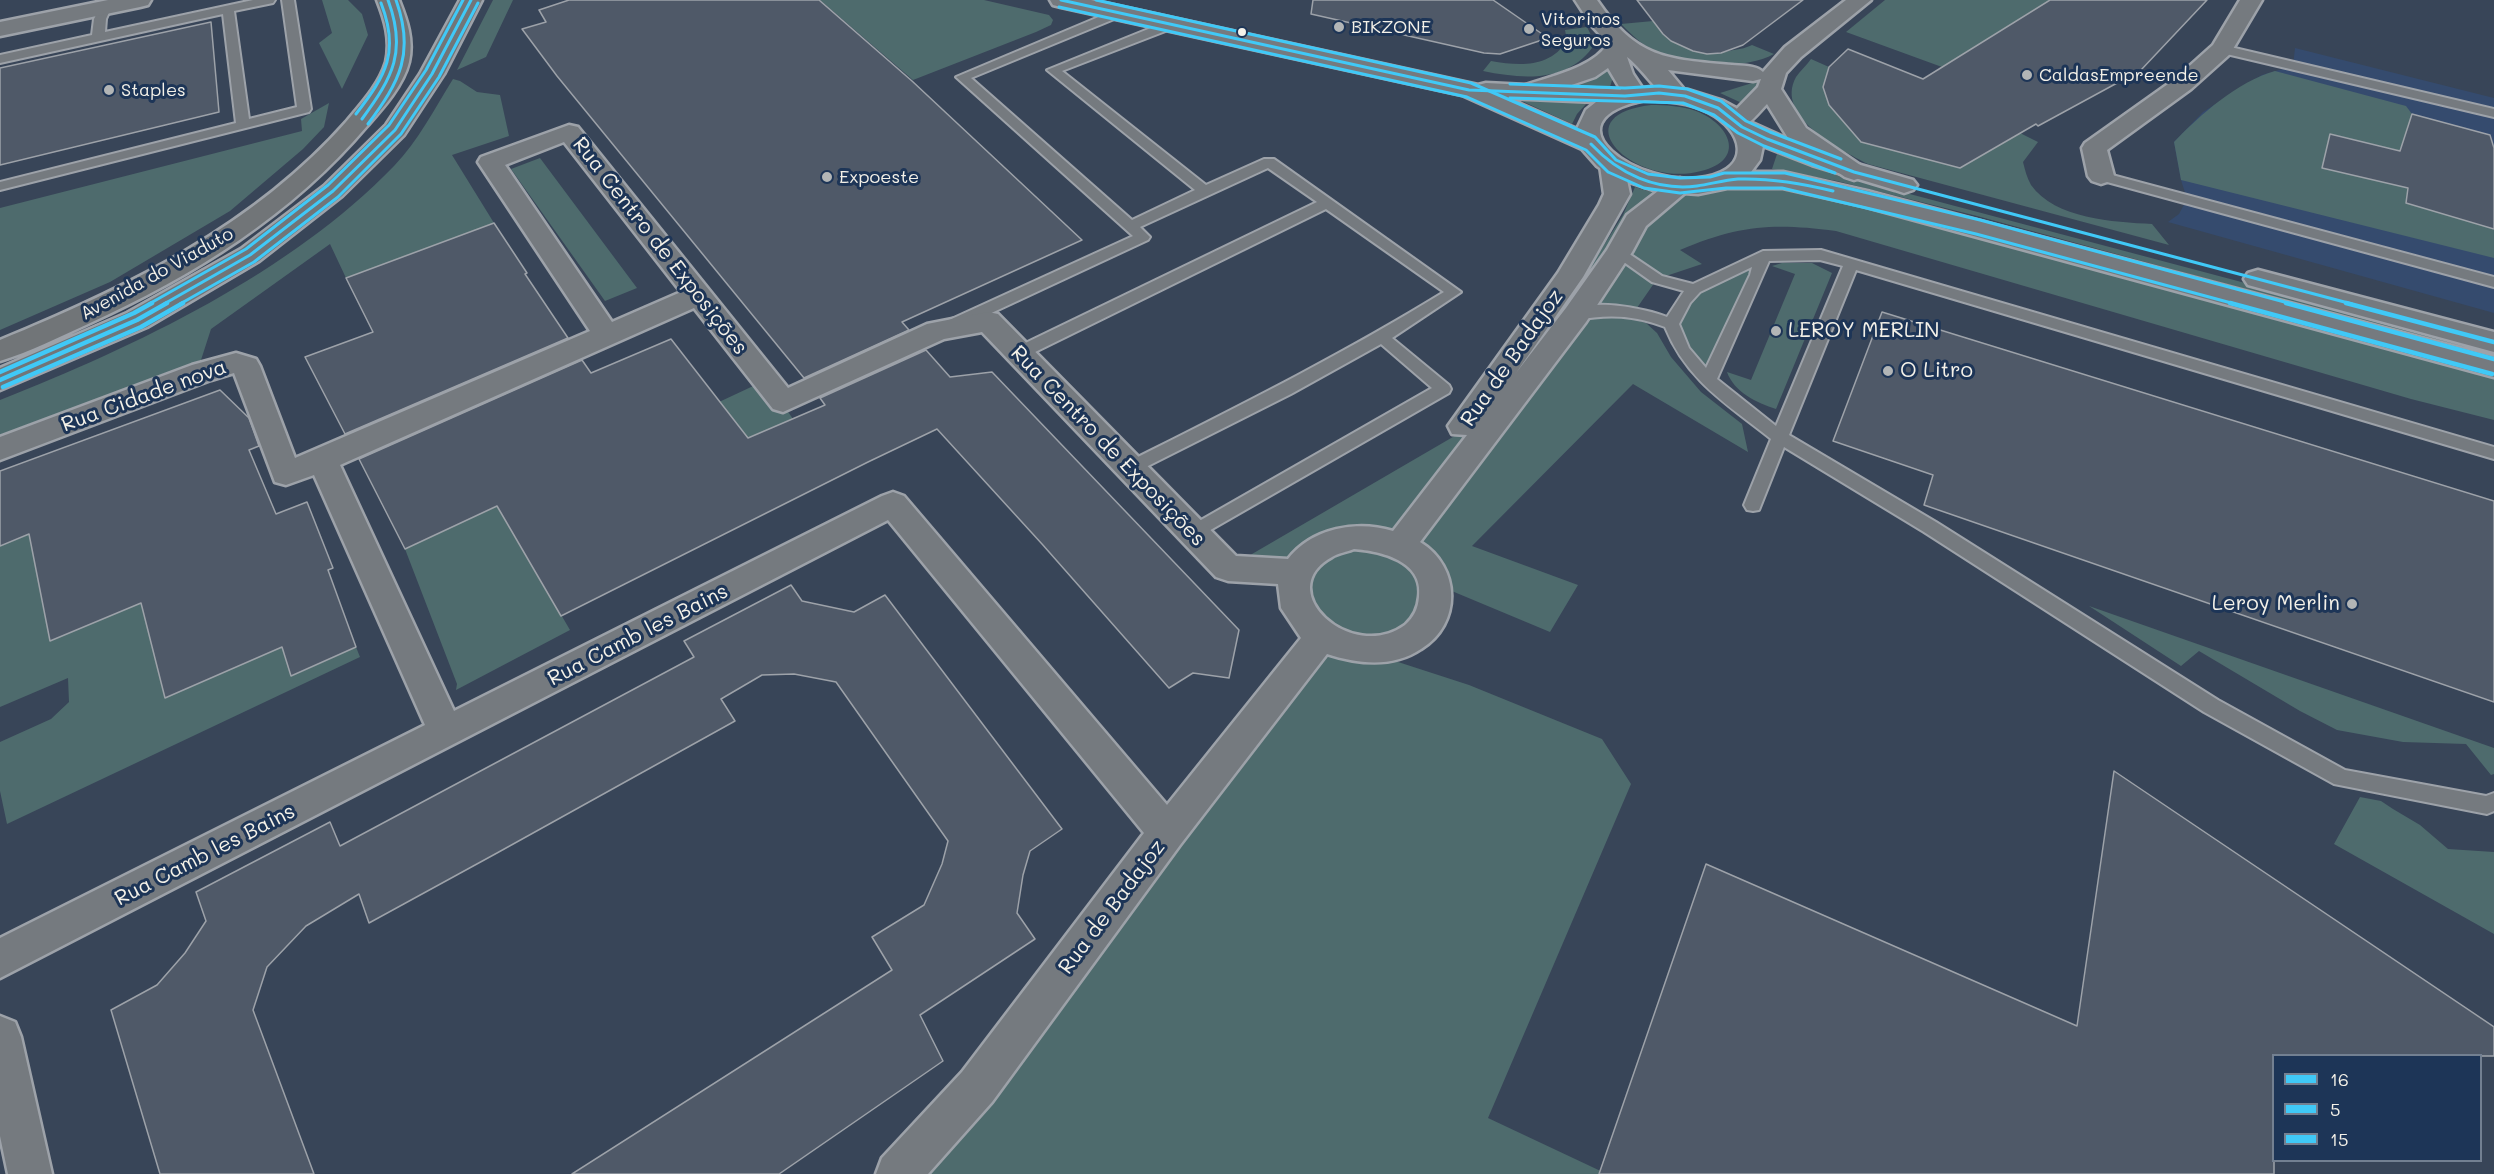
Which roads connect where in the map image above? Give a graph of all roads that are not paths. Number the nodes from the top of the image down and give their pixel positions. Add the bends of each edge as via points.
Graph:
1 (68, 0) edge
2 (140, 0) edge
3 (268, 0) edge
4 (288, 0) edge
5 (388, 0) edge
6 (471, 0) edge
7 (1061, 0) edge
8 (1586, 0) edge
9 (1860, 0) edge
10 (2251, 0) edge
11 (109, 4) edge
12 (228, 9) junction
13 (1120, 12) junction
14 (2, 16) edge
15 (1172, 24) junction
16 (98, 37) junction
17 (1617, 47) junction
18 (2222, 49) junction
19 (0, 58) edge
20 (1645, 59) junction
21 (1766, 78) junction
22 (1469, 90) junction
23 (1531, 91) junction
24 (1630, 95) junction
25 (1680, 95) junction
26 (2494, 112) edge
27 (1740, 124) junction
28 (243, 125) junction
29 (1591, 144) junction
30 (1612, 166) junction
31 (1854, 172) junction
32 (2101, 176) joint
33 (1725, 180) junction
34 (0, 186) edge
35 (1680, 186) junction
36 (1205, 191) junction
37 (1327, 203) junction
38 (1131, 226) junction
39 (1618, 252) junction
40 (1763, 256) junction
41 (1850, 266) junction
42 (2494, 282) edge
43 (1695, 289) junction
44 (700, 295) junction
45 (1576, 315) junction
46 (1671, 324) junction
47 (937, 331) junction
48 (607, 335) junction
49 (1382, 337) junction
50 (2494, 342) edge
51 (1019, 353) junction
52 (3, 364) edge
53 (2494, 367) edge
54 (1708, 381) junction
55 (1780, 437) junction
56 (0, 449) edge
57 (2494, 453) edge
58 (322, 460) junction
59 (1130, 468) junction
60 (1753, 505) dead end
61 (1192, 533) junction
62 (1390, 542) junction
63 (1297, 572) junction
64 (1321, 637) junction
65 (446, 733) junction
66 (2494, 802) edge
67 (1167, 833) junction
68 (0, 959) edge
69 (0, 1038) edge
70 (30, 1174) edge
71 (898, 1174) edge

1 - 14 street
2 - 11 street
3 - 12 lane
4 - 28 lane via 304,110
5 - 52 main road, Avenida do Viaduto via 399,29 398,59 391,78 352,132 298,185 217,245
6 - 52 main road, Avenida do Viaduto via 432,74 395,130 333,191 250,255 137,320
7 - 13 street
8 - 17 street
9 - 21 street
10 - 18 street
11 - 14 street
11 - 16 lane via 100,19
12 - 16 lane
12 - 28 lane
13 - 15 street
13 - 38 lane via 962,77
15 - 22 street
15 - 36 lane via 1053,70
16 - 19 lane
17 - 20 street
17 - 23 street via 1587,72
17 - 24 street via 1621,74
18 - 26 lane
18 - 32 street via 2183,84 2094,148
20 - 21 street
20 - 25 street
21 - 25 street
21 - 27 street
21 - 31 street via 1797,133
22 - 23 street
22 - 29 street
23 - 24 street
24 - 25 street
24 - 29 street via 1610,102 1592,117 1588,134
25 - 27 street via 1718,108
27 - 31 street via 1767,139
27 - 33 street via 1750,139 1749,159
28 - 34 lane
29 - 30 street
30 - 35 street via 1646,181
30 - 62 street, Rua de Badajoz via 1617,194 1612,205 1569,277
31 - 50 street
32 - 42 lane
33 - 35 street
33 - 53 street via 1783,180 1867,199
35 - 39 street via 1641,216
36 - 37 lane via 1269,162
36 - 38 lane
37 - 49 lane via 1454,292
37 - 51 lane
38 - 47 lane via 1143,237
39 - 43 lane via 1657,279
39 - 45 street
40 - 41 lane via 1821,255
40 - 43 lane
40 - 54 lane
41 - 55 lane
41 - 57 lane
43 - 46 lane
44 - 47 street, Rua Centro de Exposições via 783,402
44 - 48 street
44 - 48 street, Rua Centro de Exposições via 569,132 490,162
45 - 46 lane via 1604,309 1637,311
45 - 62 street
46 - 54 lane via 1682,350
47 - 51 street, Rua Centro de Exposições via 988,321
48 - 58 street
49 - 59 lane
49 - 61 lane via 1443,389
51 - 59 street, Rua Centro de Exposições
54 - 55 lane
55 - 60 lane
55 - 66 lane via 1930,527 2211,706 2342,778 2487,805
56 - 58 street, Rua Cidade nova via 202,372 236,363 246,366 286,474
58 - 65 street
59 - 61 street, Rua Centro de Exposições
61 - 63 street, Rua Centro de Exposições via 1228,568
62 - 63 street via 1353,537 1328,544 1309,556
62 - 64 street via 1416,555 1435,584 1434,613 1423,630 1410,640 1375,650 1336,645
63 - 64 street via 1293,586 1298,612
64 - 67 street, Rua de Badajoz
65 - 67 street, Rua Camb les Bains via 894,504
65 - 68 street, Rua Camb les Bains
67 - 71 street, Rua de Badajoz via 977,1087
69 - 70 street

